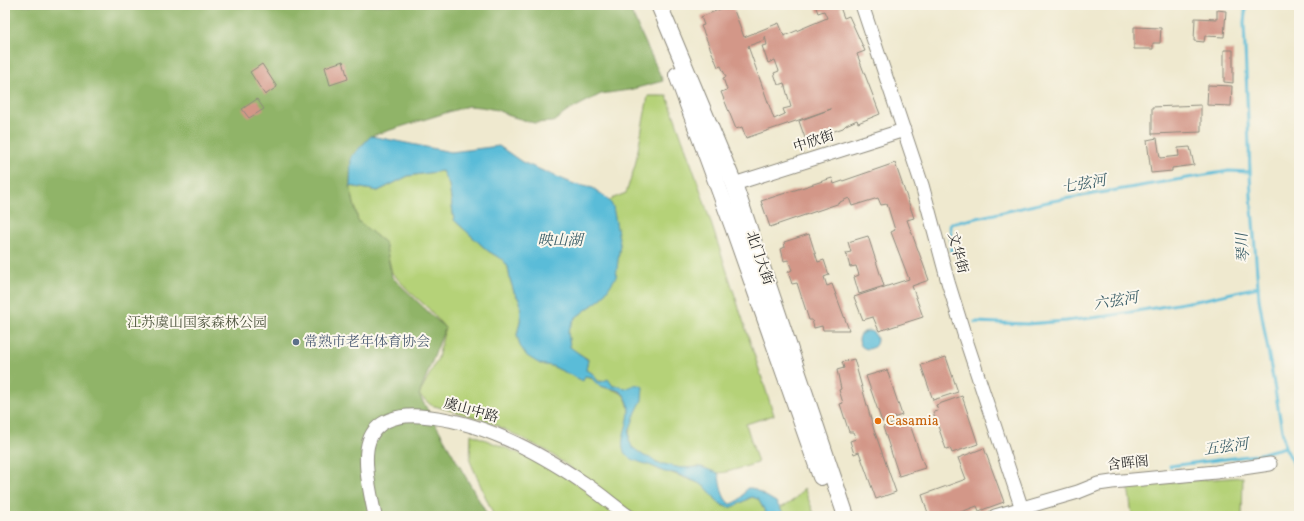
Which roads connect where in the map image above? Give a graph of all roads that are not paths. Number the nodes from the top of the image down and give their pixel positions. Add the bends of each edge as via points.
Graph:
1 (650, 5) edge
2 (659, 5) edge
3 (862, 5) edge
4 (904, 130) junction
5 (734, 184) junction
6 (1270, 464) dead end
7 (1022, 509) junction
8 (375, 516) edge
9 (628, 516) edge
10 (835, 516) edge
11 (846, 516) edge
12 (995, 516) edge

1 - 10 main road, 北门大街 via 734,227
2 - 5 main road, 北门大街
3 - 4 street, 文华街
4 - 5 street, 中欣街
4 - 7 street, 文华街 via 965,337
5 - 11 main road, 北门大街
6 - 7 street, 含晖阁 via 1105,483
7 - 12 street, 含晖阁
8 - 9 street, 虞山中路 via 368,478 369,441 382,423 406,415 439,417 476,427 518,443 585,483

